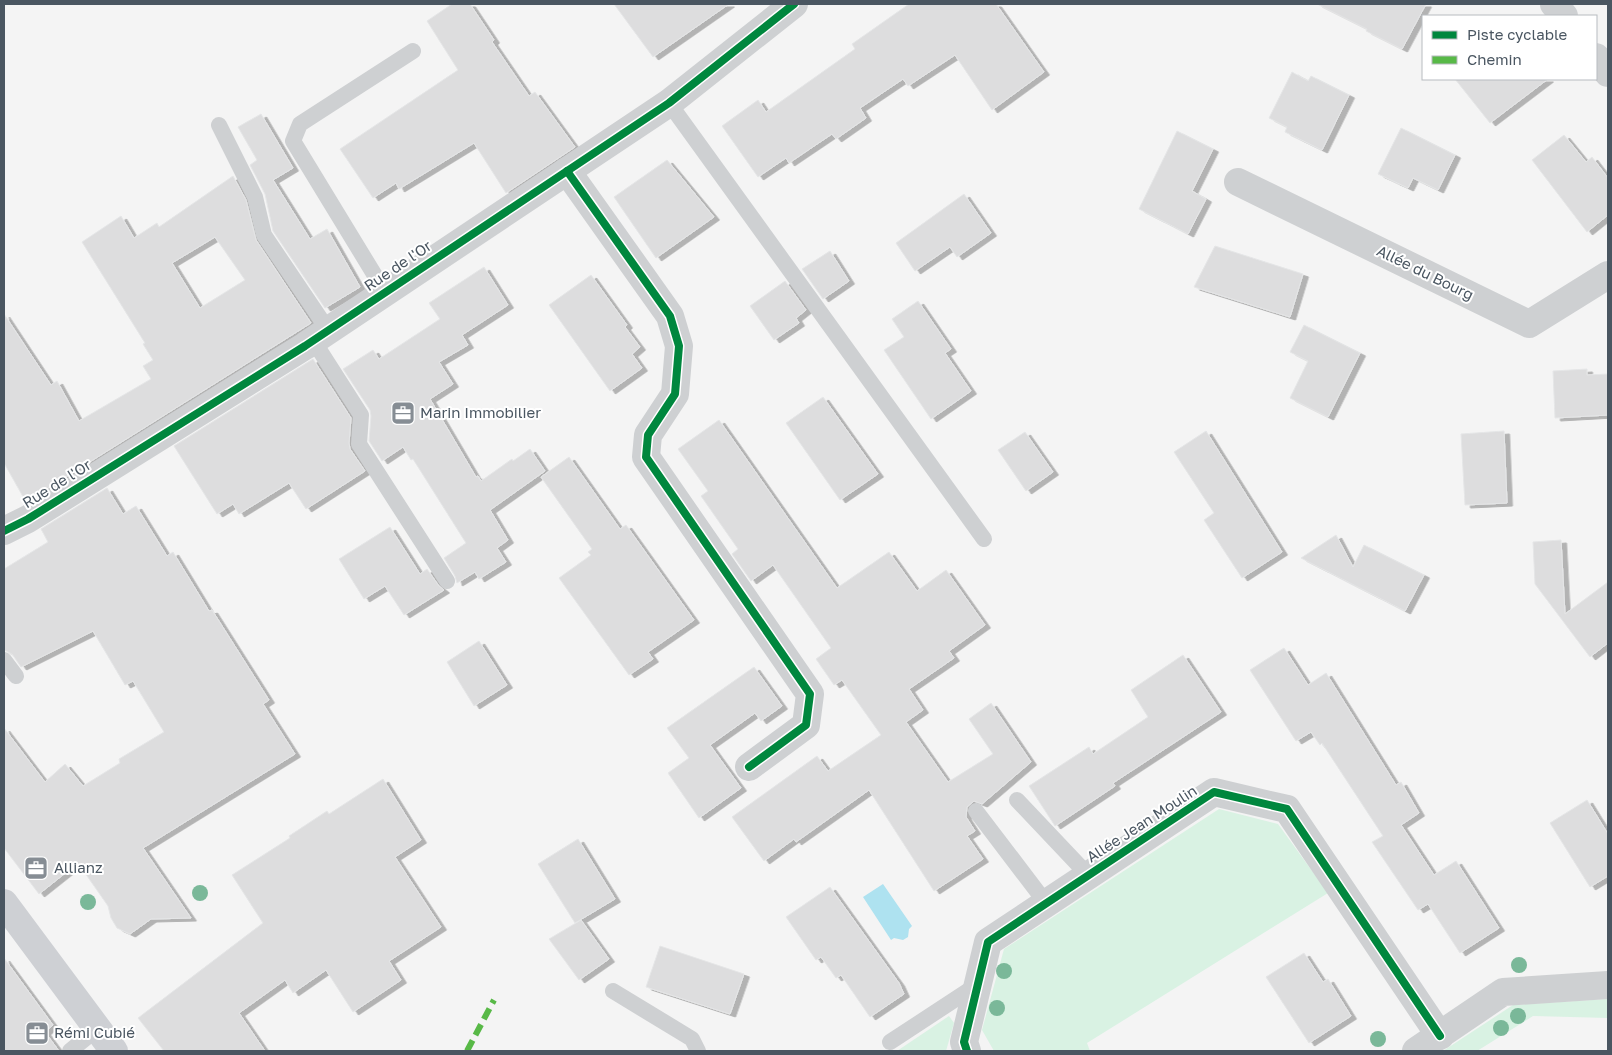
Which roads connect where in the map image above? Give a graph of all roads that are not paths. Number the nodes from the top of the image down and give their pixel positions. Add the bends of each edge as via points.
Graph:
1 (794, 4) edge
2 (1554, 4) edge
3 (1563, 15) edge
4 (413, 51) dead end
5 (1597, 58) edge
6 (1608, 73) edge
7 (669, 103) junction
8 (219, 126) dead end
9 (567, 171) junction
10 (1238, 182) dead end
11 (1608, 275) edge
12 (384, 292) junction
13 (320, 335) junction
14 (4, 531) edge
15 (984, 539) dead end
16 (447, 581) dead end
17 (4, 660) edge
18 (16, 676) dead end
19 (749, 767) dead end
20 (1017, 800) dead end
21 (976, 810) dead end
22 (1088, 876) junction
23 (4, 903) edge
24 (1046, 903) junction
25 (977, 985) junction
26 (1608, 986) edge
27 (613, 991) dead end
28 (98, 1028) junction
29 (1440, 1036) junction
30 (890, 1042) dead end
31 (70, 1051) edge
32 (114, 1051) edge
33 (698, 1051) edge
34 (967, 1051) edge
35 (1416, 1051) edge

1 - 7 street, Rue de l'Or
2 - 3 street
4 - 12 lane via 300,124 293,141
5 - 6 street
7 - 9 street, Rue de l'Or
7 - 15 lane
8 - 13 lane via 255,197 264,235
9 - 12 street, Rue de l'Or
9 - 19 street via 670,316 679,346 675,394 648,435 646,457 810,694 806,725
10 - 11 street, Allée du Bourg via 1529,324
12 - 13 street, Rue de l'Or
13 - 14 street, Rue de l'Or
13 - 16 lane via 361,415 359,444
17 - 18 lane
20 - 22 lane
21 - 24 lane
22 - 24 street, Allée Jean Moulin
22 - 29 street, Allée Jean Moulin via 1214,792 1287,809
23 - 28 main road
24 - 25 street, Allée Jean Moulin via 988,942
25 - 30 lane
25 - 34 street, Allée Jean Moulin via 964,1042
26 - 29 street via 1503,992
27 - 33 lane via 692,1039
28 - 31 lane
28 - 32 main road
29 - 35 street

